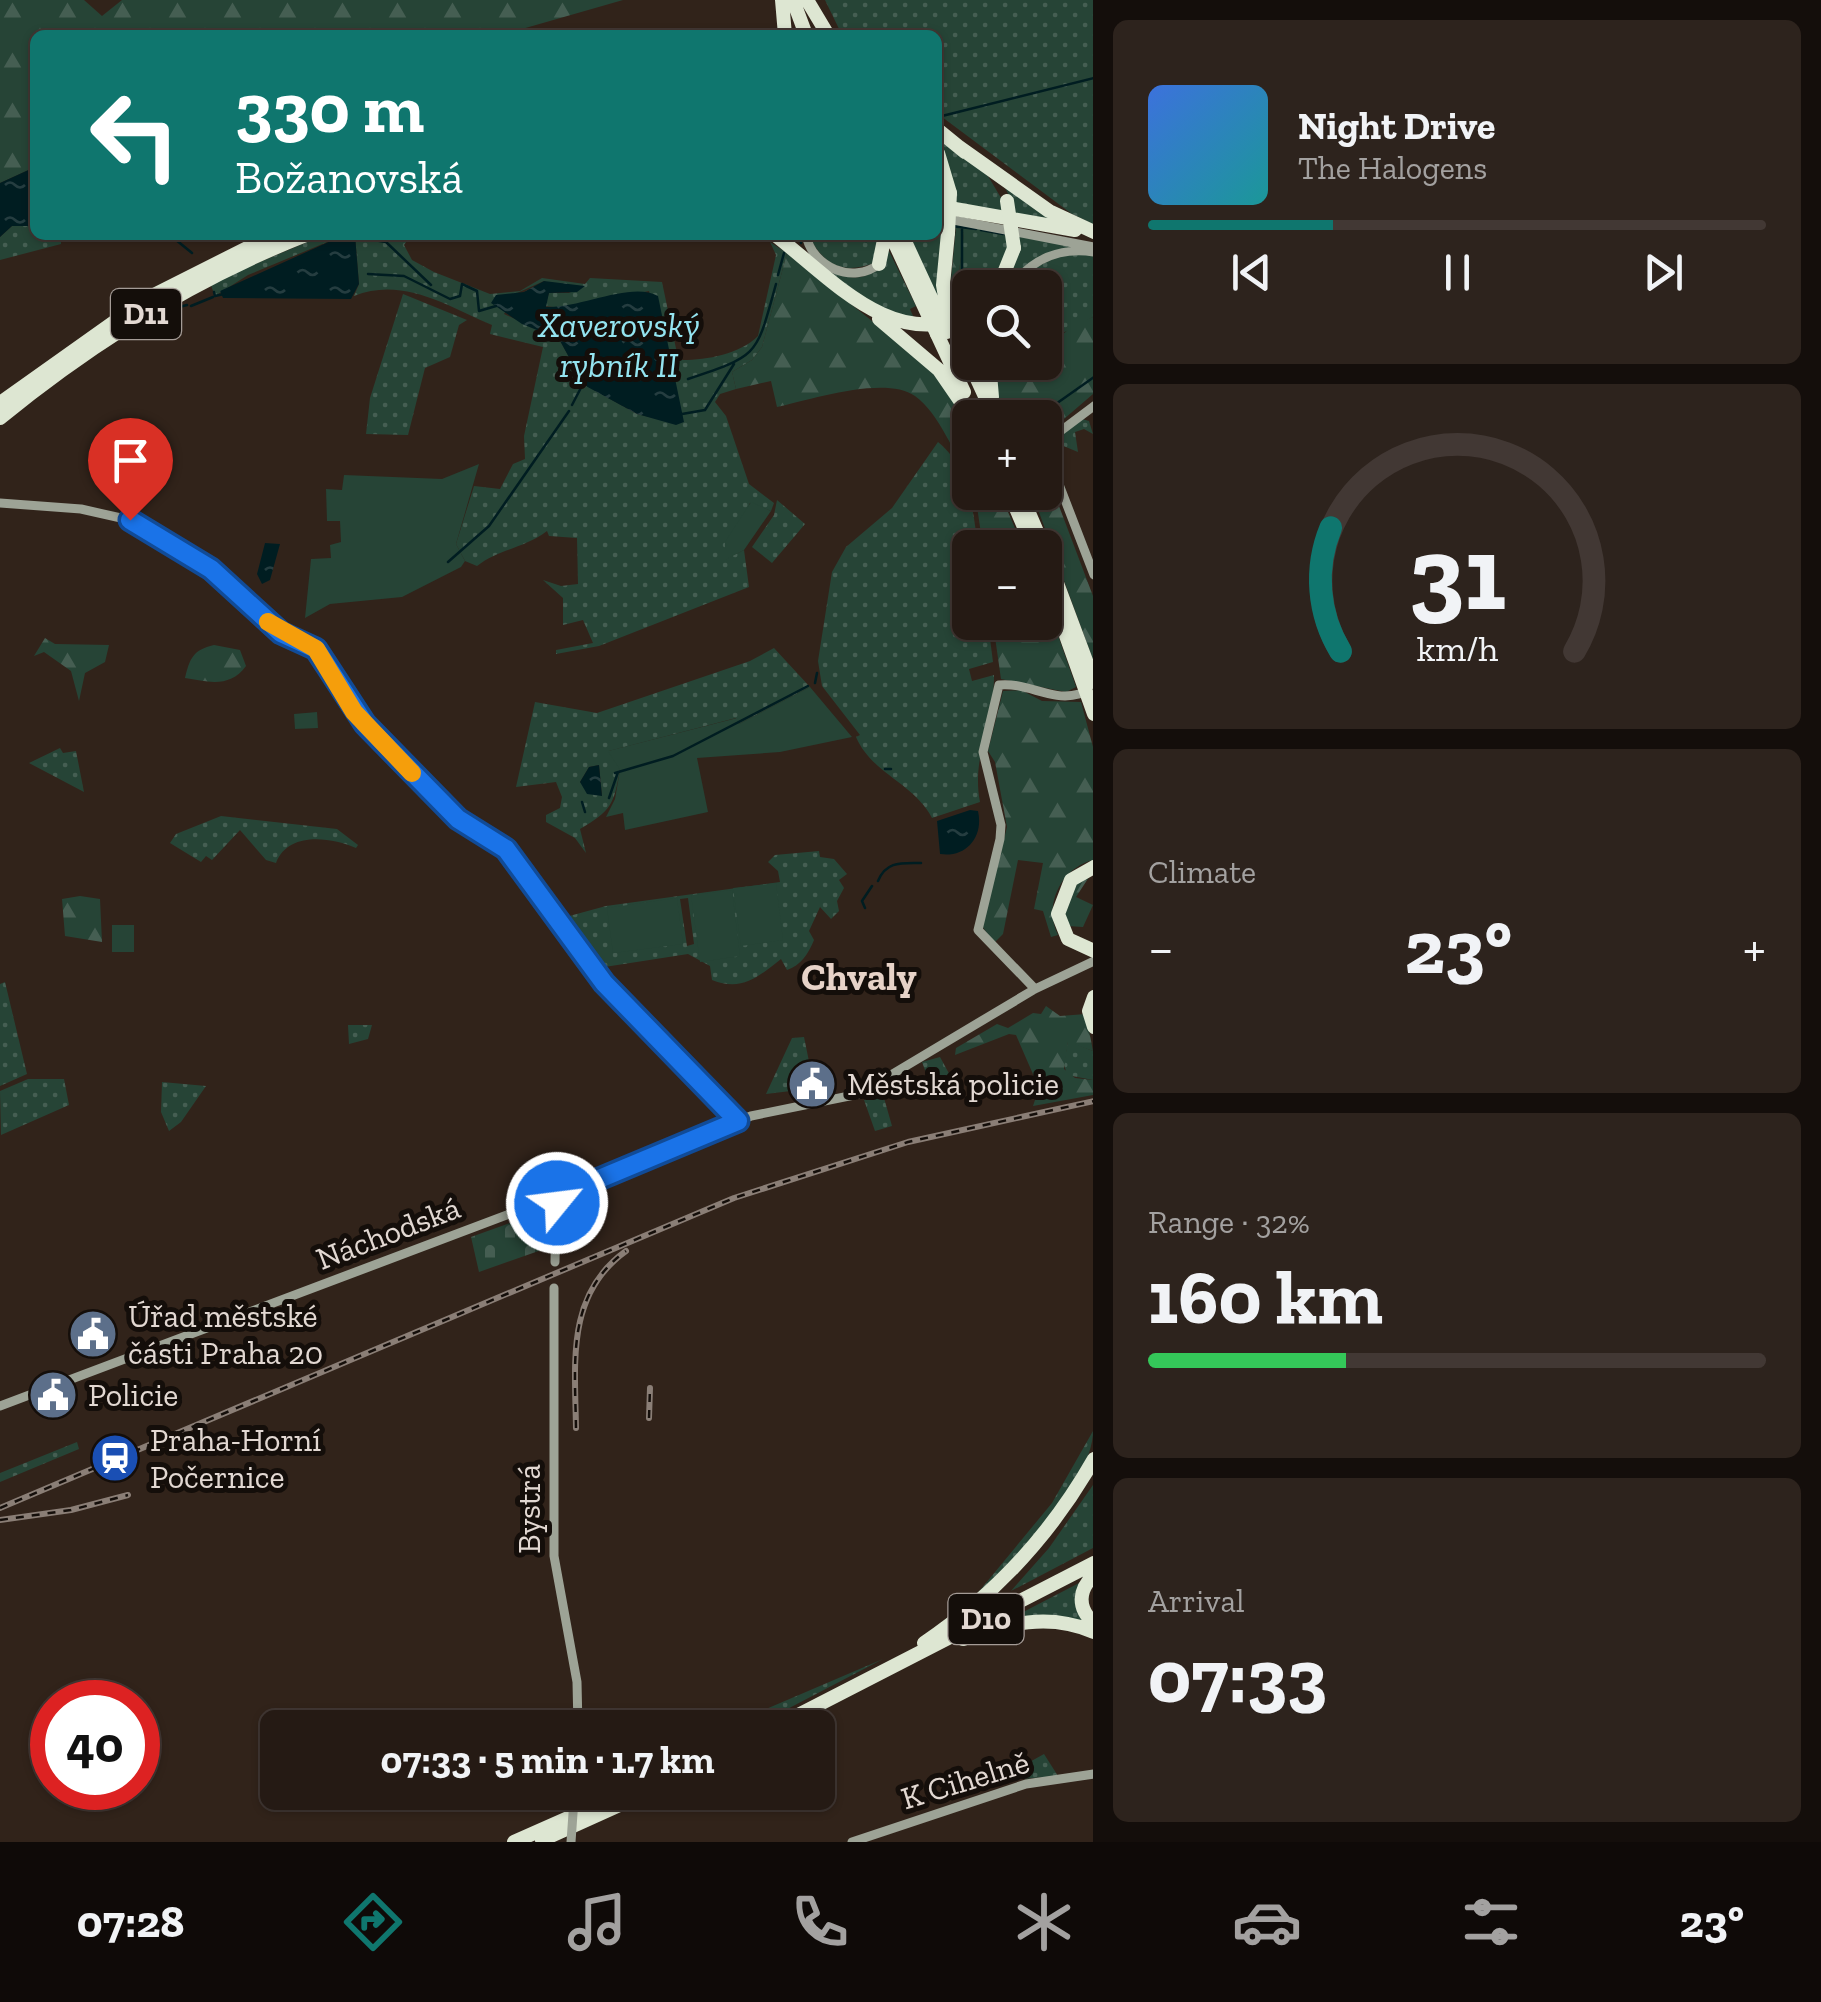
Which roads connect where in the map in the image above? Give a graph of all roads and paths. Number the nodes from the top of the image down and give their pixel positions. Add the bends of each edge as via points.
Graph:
1 (782, 0) edge
2 (793, 0) edge
3 (806, 0) edge
4 (785, 30) edge
5 (804, 30) edge
6 (815, 30) edge
7 (825, 30) edge
8 (942, 133) edge
9 (959, 147) junction
10 (942, 167) edge
11 (942, 207) edge
12 (942, 218) edge
13 (1093, 232) edge
14 (1093, 233) edge
15 (263, 240) edge
16 (294, 240) edge
17 (781, 240) edge
18 (808, 240) edge
19 (886, 240) edge
20 (891, 240) edge
21 (904, 240) edge
22 (1093, 250) edge
23 (1093, 250) edge
24 (879, 264) joint
25 (1005, 270) edge
26 (1027, 270) edge
27 (844, 289) junction
28 (939, 315) junction
29 (952, 320) edge
30 (946, 332) junction
31 (961, 400) edge
32 (968, 400) edge
33 (978, 400) edge
34 (986, 400) edge
35 (0, 402) edge
36 (1093, 405) edge
37 (0, 418) edge
38 (1062, 427) edge
39 (1062, 495) edge
40 (1062, 497) edge
41 (0, 502) edge
42 (1093, 573) edge
43 (1093, 585) edge
44 (1062, 596) edge
45 (1062, 625) edge
46 (1093, 679) edge
47 (1079, 694) dead end
48 (1093, 711) edge
49 (1093, 867) edge
50 (1093, 951) edge
51 (1093, 963) edge
52 (1030, 992) junction
53 (738, 1121) junction
54 (556, 1197) junction
55 (555, 1262) dead end
56 (554, 1288) dead end
57 (0, 1406) edge
58 (1093, 1461) edge
59 (1093, 1565) edge
60 (1093, 1573) edge
61 (1093, 1574) edge
62 (1093, 1621) edge
63 (1093, 1632) edge
64 (958, 1641) junction
65 (878, 1674) junction
66 (578, 1710) edge
67 (808, 1710) edge
68 (825, 1710) edge
69 (1093, 1774) edge
70 (573, 1810) edge
71 (586, 1810) edge
72 (608, 1810) edge
73 (514, 1842) edge
74 (537, 1842) edge
75 (571, 1842) edge
76 (852, 1842) edge

1 - 4 highway
2 - 5 highway
3 - 6 highway
3 - 7 highway
8 - 9 highway
9 - 13 highway
9 - 25 highway, bridge via 1008,201 1014,248
10 - 28 highway, bridge via 950,193
11 - 14 highway
12 - 22 street
15 - 35 highway, D11 via 148,298
16 - 37 highway, D11 via 156,308
17 - 27 highway
18 - 24 street via 815,255 836,269 864,273
19 - 24 highway
20 - 28 highway
21 - 28 highway
23 - 26 street via 1050,255
27 - 29 highway via 907,324
27 - 31 highway via 939,370
28 - 30 highway
30 - 32 highway
30 - 33 highway
30 - 34 highway
36 - 38 street
39 - 43 street
40 - 42 street
41 - 53 street via 81,508 130,520 211,569 281,633 316,649 365,724 458,819 506,849 604,983
44 - 46 highway
45 - 48 highway
47 - 52 street via 1054,697 1024,685 998,686 983,752 1001,825 978,928
49 - 50 highway via 1068,882 1058,914 1068,939
51 - 52 street, Náchodská
52 - 53 street, Náchodská via 859,1094
53 - 54 street, Náchodská
54 - 55 street
54 - 57 street, Náchodská
56 - 66 street, Bystrá via 554,1556
58 - 65 highway via 1054,1520 1000,1582
59 - 65 highway, D10
60 - 64 highway
61 - 62 highway via 1081,1602
63 - 64 highway via 1035,1620
64 - 68 highway, D10
65 - 67 highway, D10
69 - 76 street, K Cihelně via 1026,1784
70 - 75 street, bridge
71 - 73 highway
72 - 74 highway

